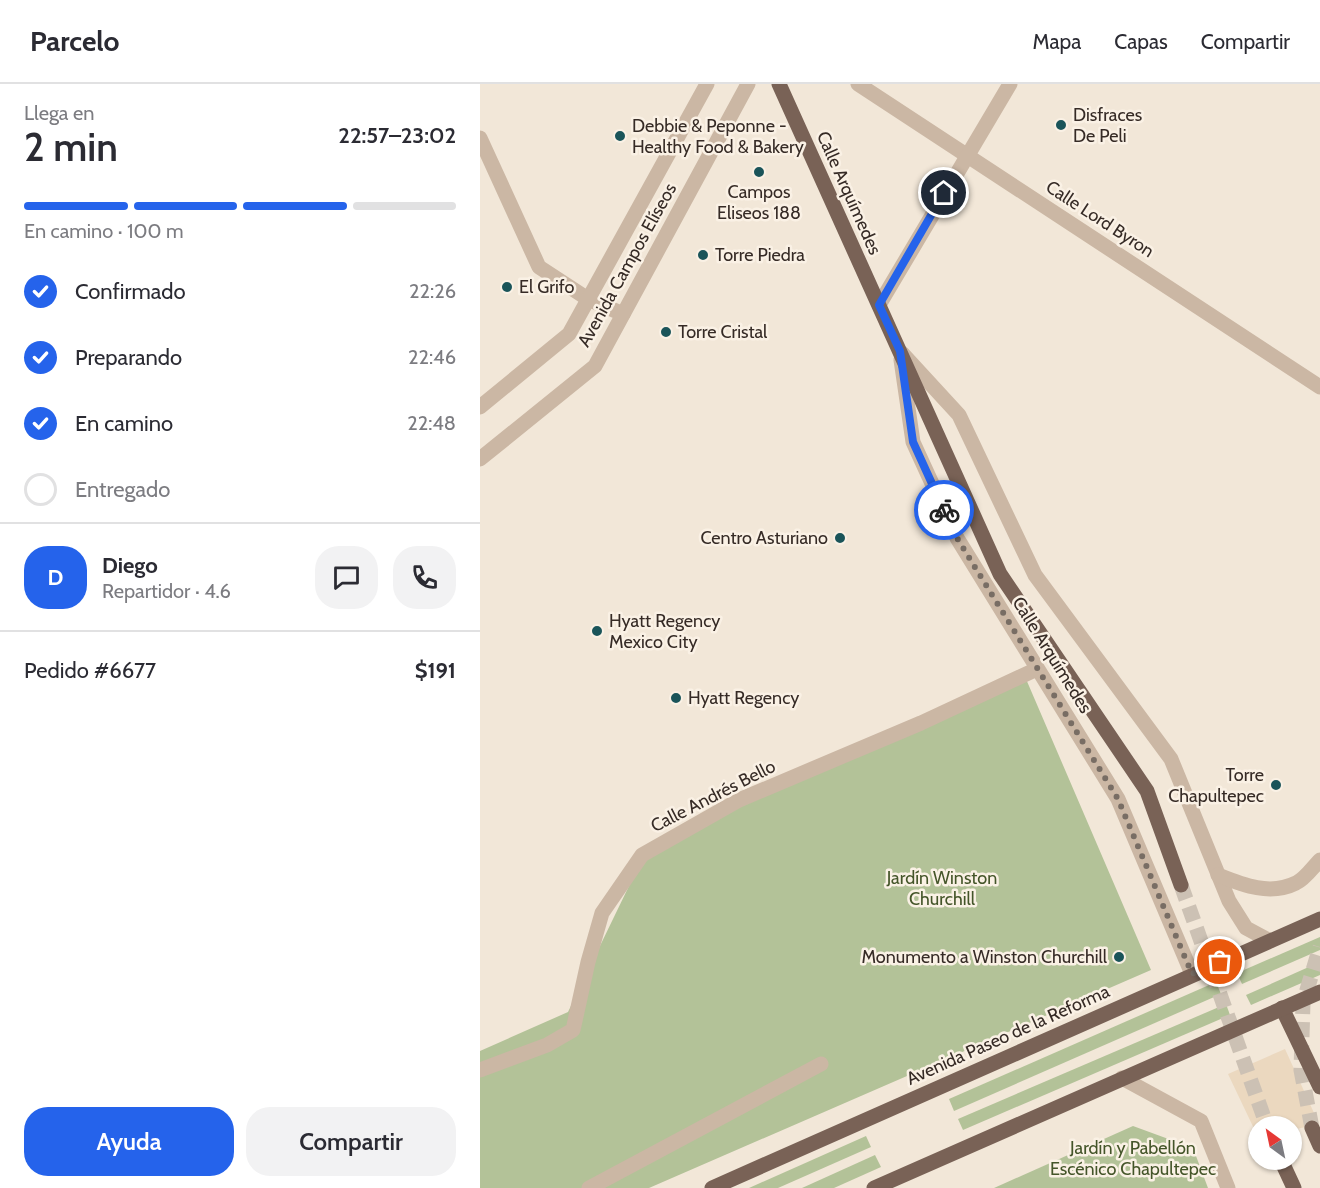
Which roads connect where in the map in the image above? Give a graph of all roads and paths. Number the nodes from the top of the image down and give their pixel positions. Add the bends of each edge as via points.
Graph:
1 (707, 84) edge
2 (748, 84) edge
3 (779, 84) edge
4 (858, 84) edge
5 (1010, 84) edge
6 (480, 138) edge
7 (966, 155) junction
8 (588, 298) junction
9 (879, 305) junction
10 (623, 314) junction
11 (900, 351) junction
12 (1320, 387) edge
13 (480, 407) edge
14 (480, 459) edge
15 (1037, 669) junction
16 (1320, 860) edge
17 (1218, 876) junction
18 (1181, 885) tunnel mouth
19 (1320, 919) edge
20 (1270, 940) junction
21 (1192, 974) junction
22 (1320, 992) edge
23 (1282, 1008) junction
24 (821, 1064) dead end
25 (480, 1070) edge
26 (1122, 1078) junction
27 (1320, 1087) edge
28 (1312, 1128) tunnel mouth
29 (1320, 1146) edge
30 (1286, 1170) edge
31 (589, 1188) edge
32 (712, 1188) edge
33 (874, 1188) edge
34 (1228, 1188) edge
35 (1294, 1188) edge

1 - 8 street, Avenida Campos Elíseos
2 - 10 street, Avenida Campos Elíseos
3 - 9 main road, Calle Arquímedes
4 - 7 street, Calle Lord Byron
5 - 7 street
6 - 8 street via 539,267
7 - 9 street
7 - 12 street, Calle Lord Byron
8 - 10 street
8 - 13 street, Avenida Campos Elíseos via 569,334
9 - 11 main road, Calle Arquímedes
10 - 14 street, Avenida Campos Elíseos via 595,366
11 - 15 street, Calle Arquímedes via 913,442 957,538
11 - 17 street, Calle Arquímedes via 959,415 1035,575 1171,759
11 - 18 main road, Calle Arquímedes via 1000,574 1147,791
15 - 21 street, Calle Arquímedes via 1118,799
15 - 25 street, Calle Andrés Bello via 740,800 642,855 602,913 573,1030 547,1045
16 - 17 street via 1298,883 1275,890 1246,886
17 - 20 street, Calle Arquímedes via 1246,928
19 - 20 main road, Avenida Paseo de la Reforma
20 - 21 main road, Avenida Paseo de la Reforma
21 - 32 main road, Avenida Paseo de la Reforma
22 - 23 main road
23 - 26 main road
23 - 27 main road
24 - 31 street
26 - 33 main road
26 - 34 street via 1201,1121
28 - 29 main road
30 - 35 main road

